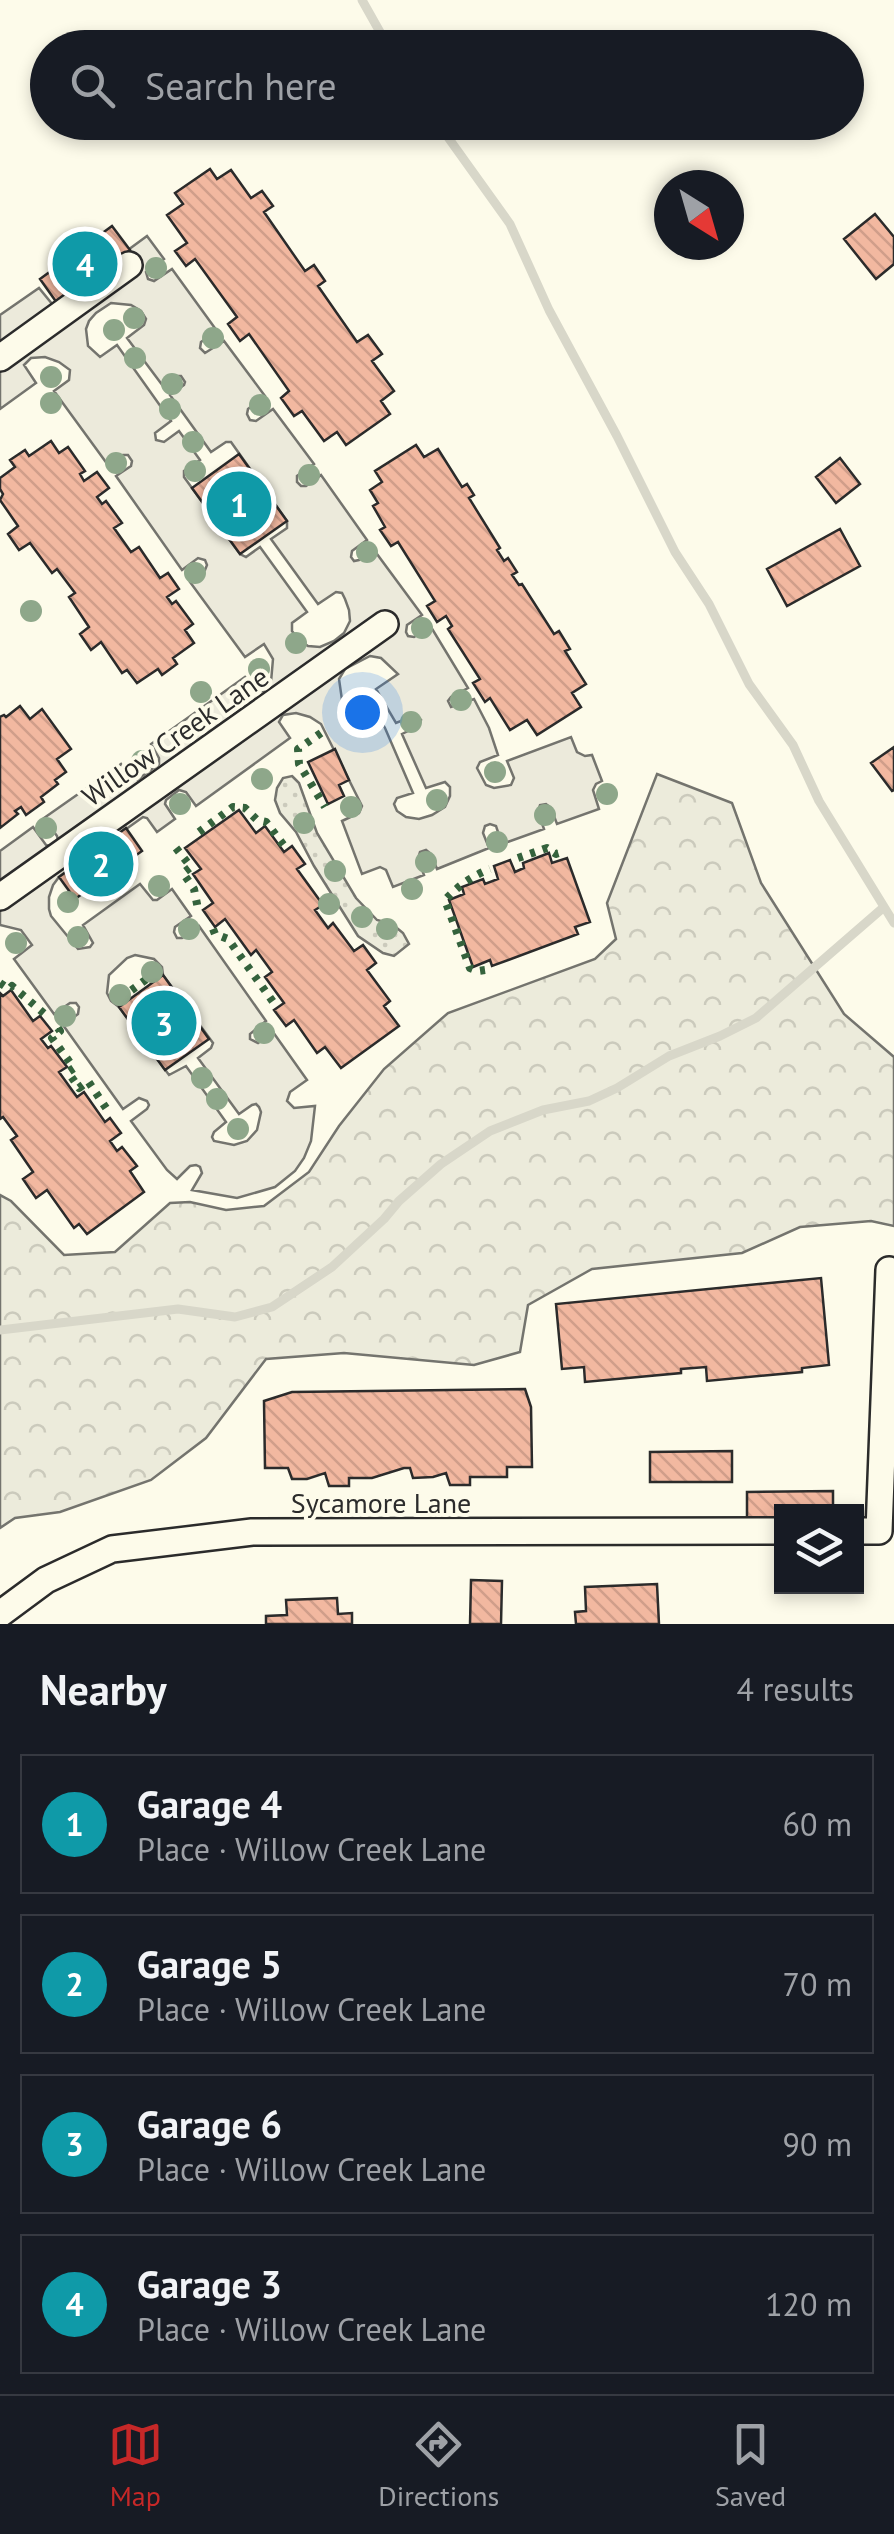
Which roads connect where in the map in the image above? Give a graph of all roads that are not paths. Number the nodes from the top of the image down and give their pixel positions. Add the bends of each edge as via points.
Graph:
1 (129, 264) dead end
2 (0, 358) edge
3 (385, 624) dead end
4 (0, 897) edge
5 (888, 1270) dead end
6 (774, 1531) edge
7 (864, 1531) edge
8 (0, 1614) edge

1 - 2 street
3 - 4 street, Willow Creek Lane
5 - 7 street via 879,1531
6 - 8 street, Sycamore Lane via 252,1532 112,1550 46,1580

